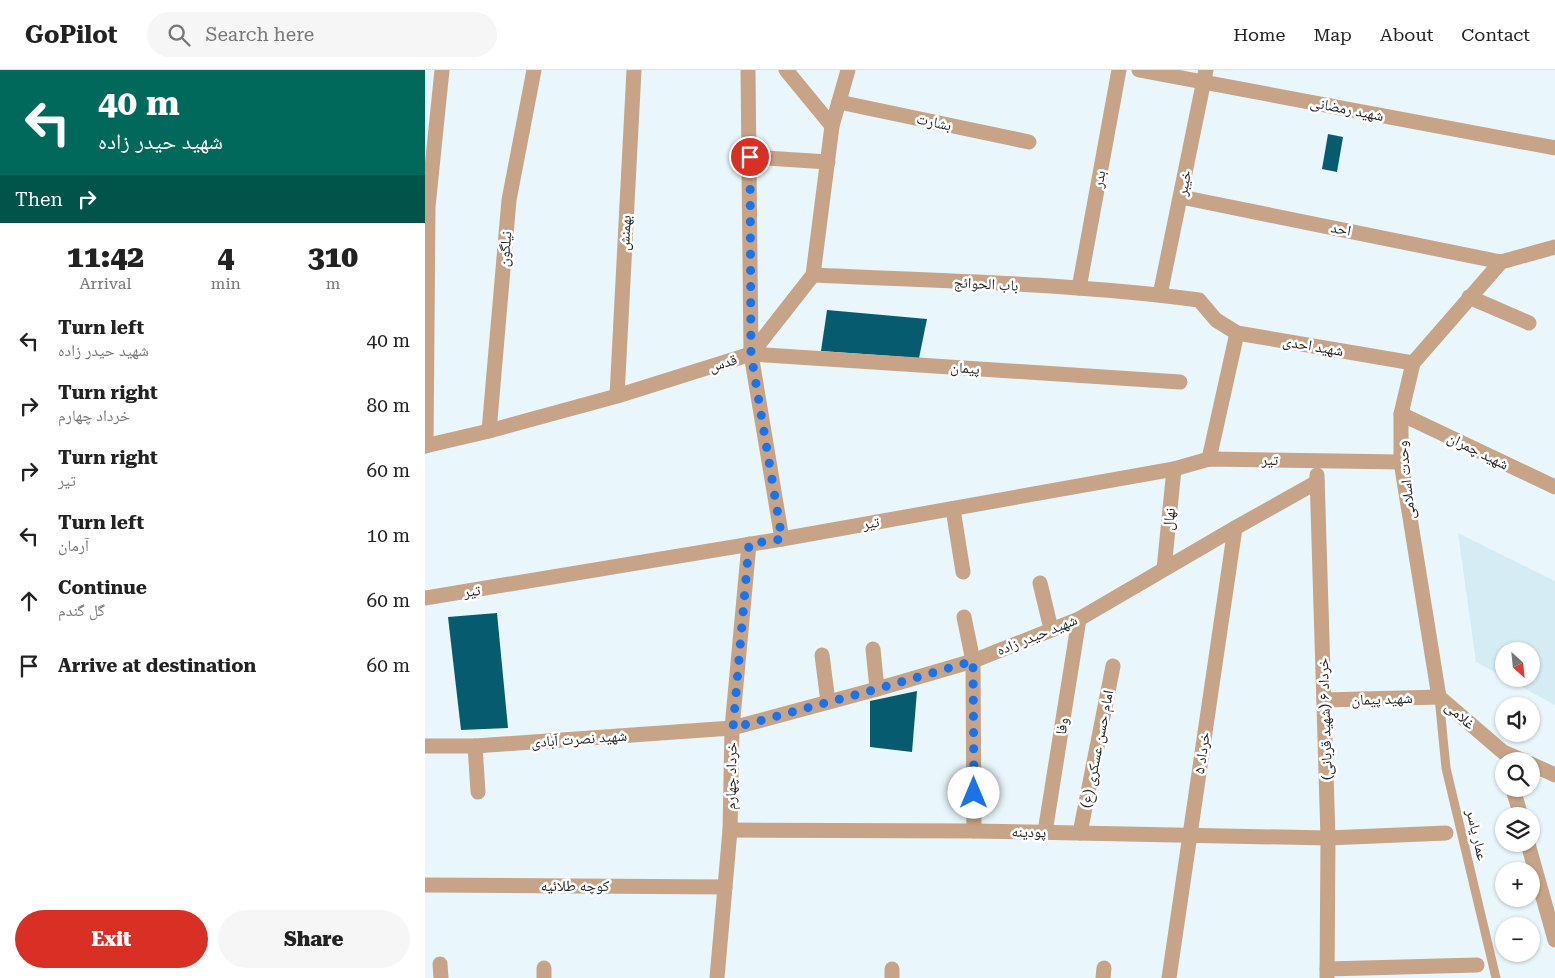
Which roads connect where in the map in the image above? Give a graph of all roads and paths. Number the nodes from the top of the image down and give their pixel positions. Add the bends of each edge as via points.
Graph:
1 (441, 70) edge
2 (534, 70) edge
3 (633, 70) edge
4 (748, 70) edge
5 (786, 70) edge
6 (848, 70) edge
7 (1119, 70) edge
8 (1139, 70) edge
9 (1205, 76) edge
10 (839, 102) junction
11 (832, 126) junction
12 (1029, 142) dead end
13 (1555, 148) edge
14 (750, 157) junction
15 (828, 162) junction
16 (1181, 197) junction
17 (427, 207) edge
18 (1555, 247) edge
19 (1501, 262) junction
20 (813, 275) junction
21 (1079, 288) junction
22 (1160, 295) junction
23 (1469, 297) junction
24 (426, 317) edge
25 (1216, 320) joint
26 (1529, 324) dead end
27 (1237, 333) junction
28 (751, 354) junction
29 (1413, 363) junction
30 (426, 372) edge
31 (1180, 382) dead end
32 (617, 396) junction
33 (1401, 414) junction
34 (489, 431) junction
35 (425, 446) edge
36 (1209, 459) junction
37 (1318, 461) junction
38 (1401, 462) junction
39 (1174, 469) junction
40 (1317, 482) junction
41 (1555, 487) edge
42 (953, 509) junction
43 (1235, 528) junction
44 (782, 539) junction
45 (749, 544) junction
46 (1164, 569) junction
47 (963, 572) dead end
48 (1041, 583) dead end
49 (425, 598) edge
50 (964, 616) dead end
51 (1079, 619) junction
52 (1051, 629) junction
53 (873, 649) dead end
54 (822, 655) dead end
55 (973, 661) junction
56 (1113, 666) dead end
57 (877, 689) junction
58 (1439, 697) junction
59 (1325, 700) junction
60 (828, 702) junction
61 (733, 728) junction
62 (425, 746) edge
63 (475, 746) junction
64 (1499, 752) edge
65 (1540, 768) edge
66 (1555, 774) edge
67 (478, 792) dead end
68 (730, 830) junction
69 (974, 831) junction
70 (1045, 832) junction
71 (1080, 833) junction
72 (1447, 833) dead end
73 (1191, 836) junction
74 (1327, 838) junction
75 (1530, 852) edge
76 (425, 885) edge
77 (725, 887) junction
78 (1555, 940) edge
79 (1477, 965) dead end
80 (1327, 974) edge
81 (717, 978) edge
82 (1169, 978) edge
83 (1496, 978) edge

1 - 17 street
2 - 34 street, نیلگون via 509,200
3 - 32 street, بهمنش
4 - 14 street
5 - 11 street
6 - 10 street
7 - 21 street, بدر
8 - 9 street, شهید رمضانی
9 - 13 street, شهید رمضانی
9 - 16 street, خیبر
10 - 11 street
10 - 12 street, بشارت
11 - 15 street
14 - 15 street
14 - 28 street
15 - 20 street
16 - 19 street, احد
16 - 22 street, خیبر
17 - 24 street
18 - 19 street
19 - 23 street, وحدت اسلامی
20 - 21 street, باب الحوائج
20 - 28 street, قدس
21 - 22 street, باب الحوائج
22 - 25 street, باب الحوائج via 1199,300
23 - 26 street
23 - 29 street, وحدت اسلامی
24 - 30 street
25 - 27 street, شهید احدی
27 - 29 street, شهید احدی
27 - 36 street
28 - 31 street, پیمان
28 - 32 street, قدس
28 - 44 street
29 - 33 street, وحدت اسلامی
30 - 35 street
32 - 34 street, قدس
33 - 38 street, وحدت اسلامی
33 - 41 street, شهید چمران
34 - 35 street, قدس
36 - 37 street, تیر
36 - 39 street, تیر
37 - 38 street, تیر
37 - 40 street, خرداد ۶ (شهید قربانی)
38 - 58 street, وحدت اسلامی
39 - 42 street, تیر
39 - 46 street, نهال
40 - 43 street, شهید حیدر زاده
40 - 59 street, خرداد ۶ (شهید قربانی)
42 - 44 street, تیر
42 - 47 street
43 - 46 street, شهید حیدر زاده
43 - 73 street, خرداد ۵
44 - 45 street, تیر
45 - 49 street, تیر
45 - 61 street, خرداد چهارم
46 - 51 street, شهید حیدر زاده
48 - 52 street
50 - 55 street
51 - 52 street, شهید حیدر زاده
51 - 70 street, وفا
52 - 55 street, شهید حیدر زاده
53 - 57 street
54 - 60 street
55 - 57 street, شهید حیدر زاده
55 - 69 street
56 - 71 street, امام حسن عسکری (ع)
57 - 60 street, شهید حیدر زاده
58 - 59 street, شهید پیمان
58 - 64 street, غلامی
58 - 83 lane, عمار یاسر via 1446,768
59 - 74 street, خرداد ۶ (شهید قربانی)
60 - 61 street, شهید حیدر زاده
61 - 63 street, شهید نصرت آبادی
61 - 68 street, خرداد چهارم
62 - 63 street, شهید نصرت آبادی
63 - 67 street
65 - 66 street
68 - 69 street, پودینه
68 - 77 street, خرداد چهارم
69 - 70 street, پودینه
70 - 71 street, پودینه
71 - 73 street, پودینه
72 - 74 street, پودینه
73 - 74 street, پودینه
73 - 82 street, خرداد ۵
74 - 80 street, خرداد ۶ (شهید قربانی)
75 - 78 street
76 - 77 street, کوچه طلائیه
77 - 81 street, خرداد چهارم
79 - 80 street

